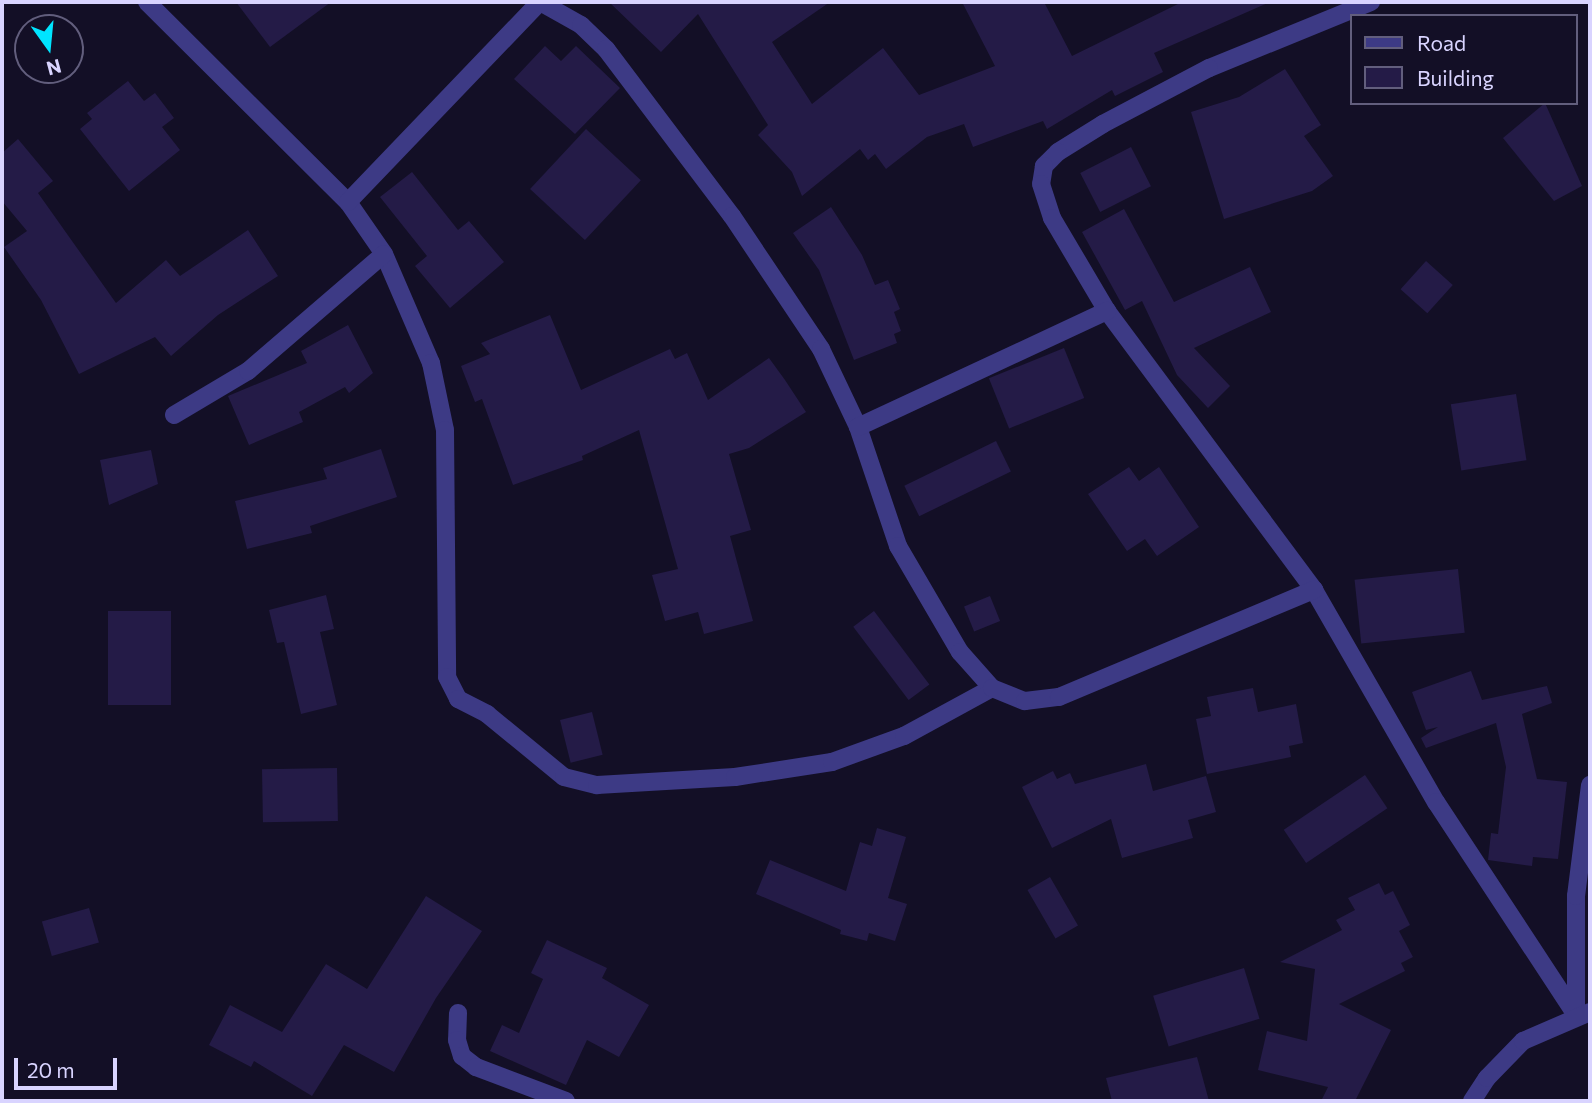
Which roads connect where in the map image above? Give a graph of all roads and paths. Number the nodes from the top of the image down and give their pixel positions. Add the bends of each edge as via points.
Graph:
1 (147, 2) edge
2 (540, 2) edge
3 (1371, 2) edge
4 (348, 202) junction
5 (384, 254) junction
6 (1107, 312) junction
7 (174, 415) dead end
8 (858, 427) junction
9 (1314, 590) junction
10 (992, 688) junction
11 (1590, 785) edge
12 (458, 1013) dead end
13 (1583, 1014) edge
14 (566, 1101) edge
15 (1472, 1101) edge

1 - 4 street
2 - 4 street via 473,77
2 - 8 street via 581,25 606,49 733,216 821,349
3 - 6 street via 1209,68 1103,124 1044,166 1041,184 1052,218
4 - 5 street
5 - 7 street via 258,363
5 - 10 street via 431,363 445,430 444,575 450,689 506,728 545,765 583,784 597,785 788,771 870,750
6 - 8 street
6 - 9 street
8 - 10 street via 898,546 960,652
9 - 10 street via 1059,697 1025,701
9 - 13 street via 1436,802
11 - 13 street via 1576,896
12 - 14 street via 462,1056 476,1067
13 - 15 street via 1523,1041

